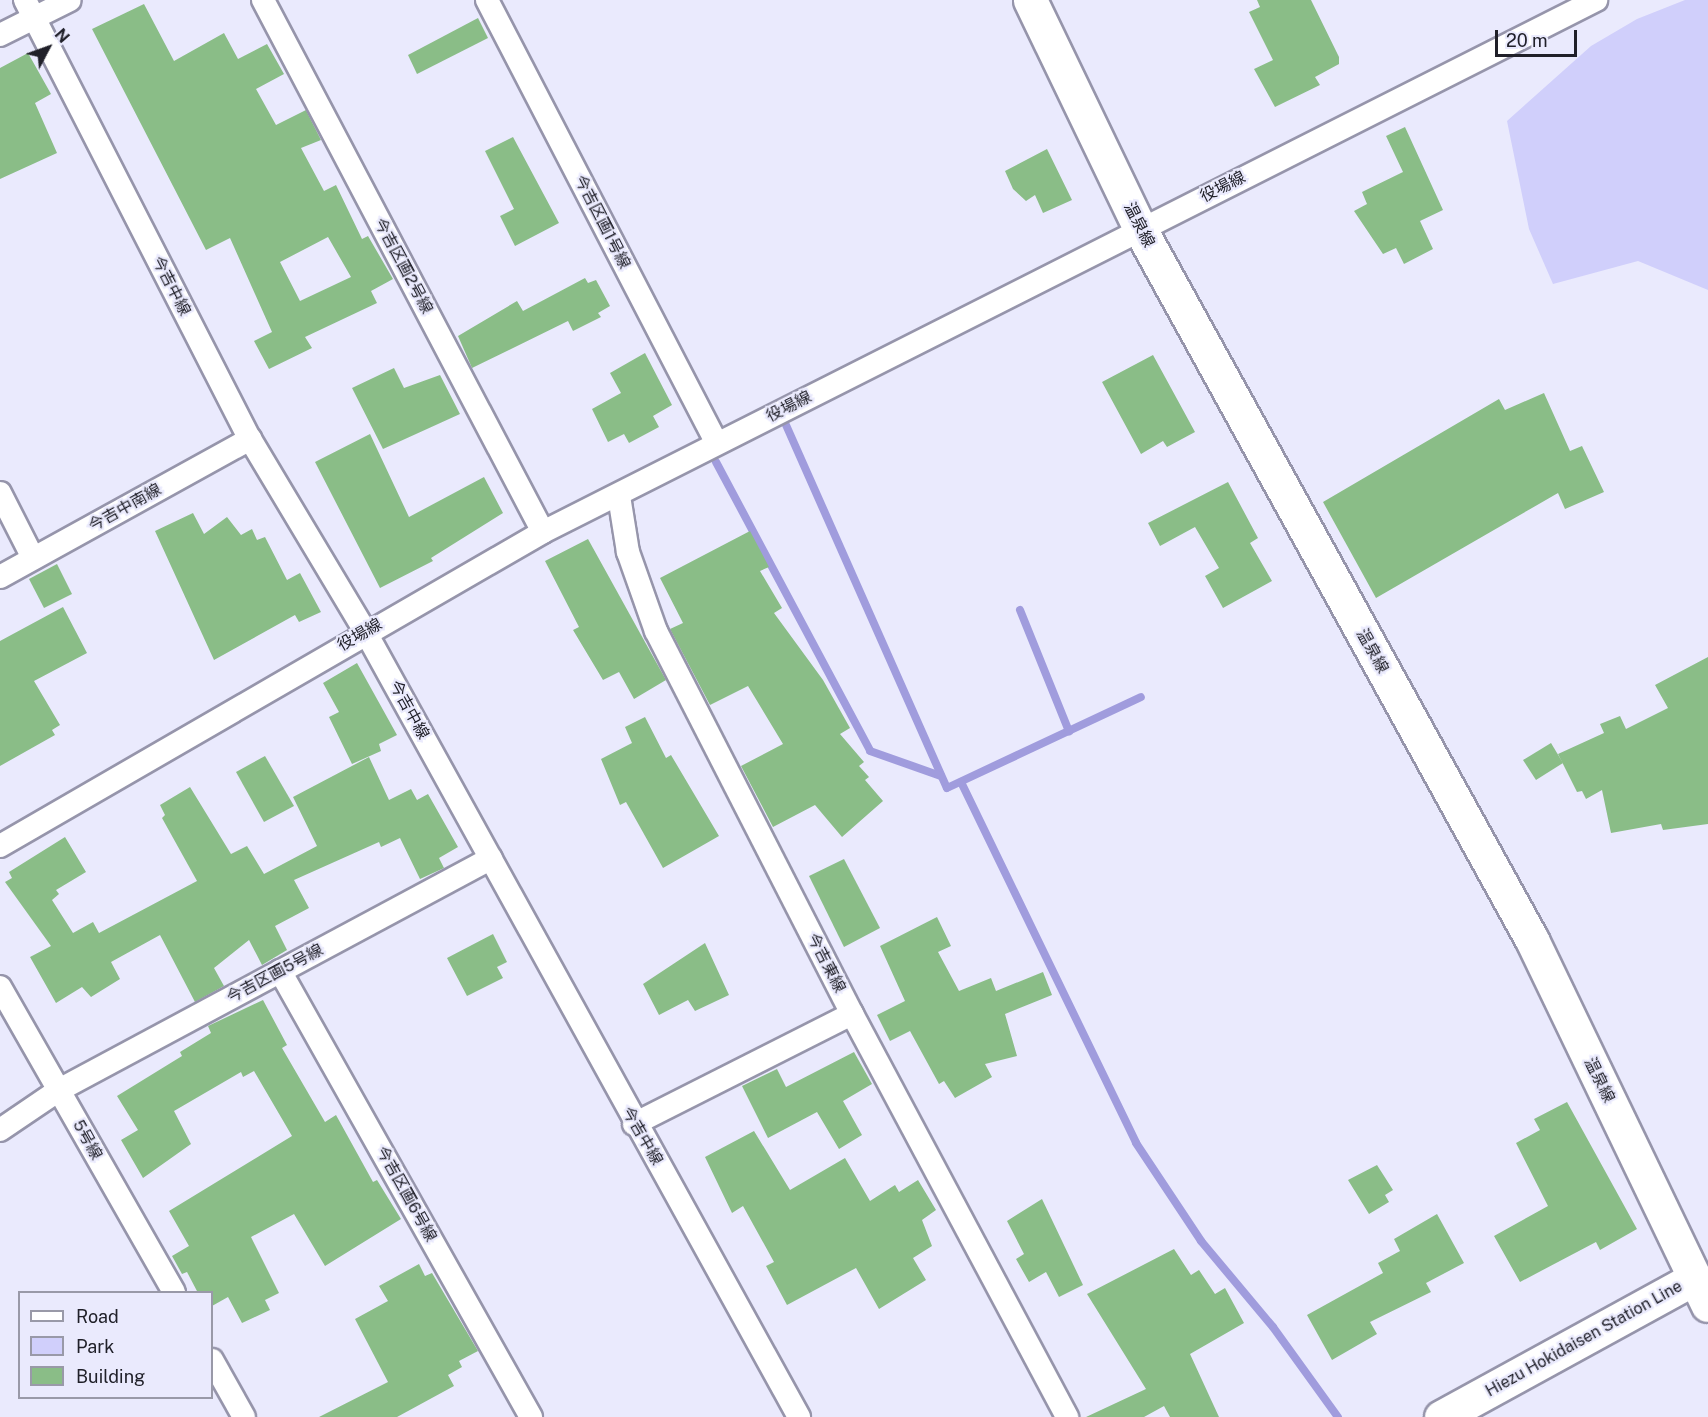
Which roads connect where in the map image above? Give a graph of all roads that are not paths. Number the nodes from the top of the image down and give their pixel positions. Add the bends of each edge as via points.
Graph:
1 (70, 0) edge
2 (263, 0) edge
3 (487, 0) edge
4 (1030, 0) edge
5 (1596, 0) edge
6 (29, 9) edge
7 (0, 35) edge
8 (1140, 229) junction
9 (250, 439) junction
10 (717, 443) junction
11 (0, 493) edge
12 (619, 496) junction
13 (543, 532) junction
14 (33, 558) junction
15 (0, 577) edge
16 (365, 632) junction
17 (0, 846) edge
18 (491, 858) junction
19 (280, 971) junction
20 (0, 987) edge
21 (852, 1014) junction
22 (59, 1090) junction
23 (634, 1124) junction
24 (0, 1130) edge
25 (1704, 1285) edge
26 (173, 1291) edge
27 (213, 1362) edge
28 (244, 1417) edge
29 (531, 1417) edge
30 (799, 1417) edge
31 (1067, 1417) edge
32 (1441, 1417) edge

1 - 6 street
2 - 13 street, 今吉区画2号線
3 - 10 street, 今吉区画1号線
4 - 8 street, 温泉線
5 - 8 street, 役場線
6 - 7 street
6 - 9 street, 今吉中線
8 - 10 street, 役場線
8 - 25 street, 温泉線 via 1532,940
9 - 14 street, 今吉中南線
9 - 16 street, 今吉中線
10 - 12 street, 役場線
11 - 14 street
12 - 13 street, 役場線
12 - 21 street, 今吉東線 via 628,552 656,632
13 - 16 street, 役場線
14 - 15 street, 今吉中南線
16 - 17 street, 役場線
16 - 18 street, 今吉中線
18 - 19 street, 今吉区画5号線
18 - 23 street, 今吉中線
19 - 22 street, 今吉区画5号線
19 - 29 street, 今吉区画6号線
20 - 22 street, 5号線
21 - 23 street
21 - 31 street, 今吉東線
22 - 24 street, 今吉区画5号線
22 - 26 street, 5号線
23 - 30 street, 今吉中線
25 - 32 street, Hiezu Hokidaisen Station Line
27 - 28 street

